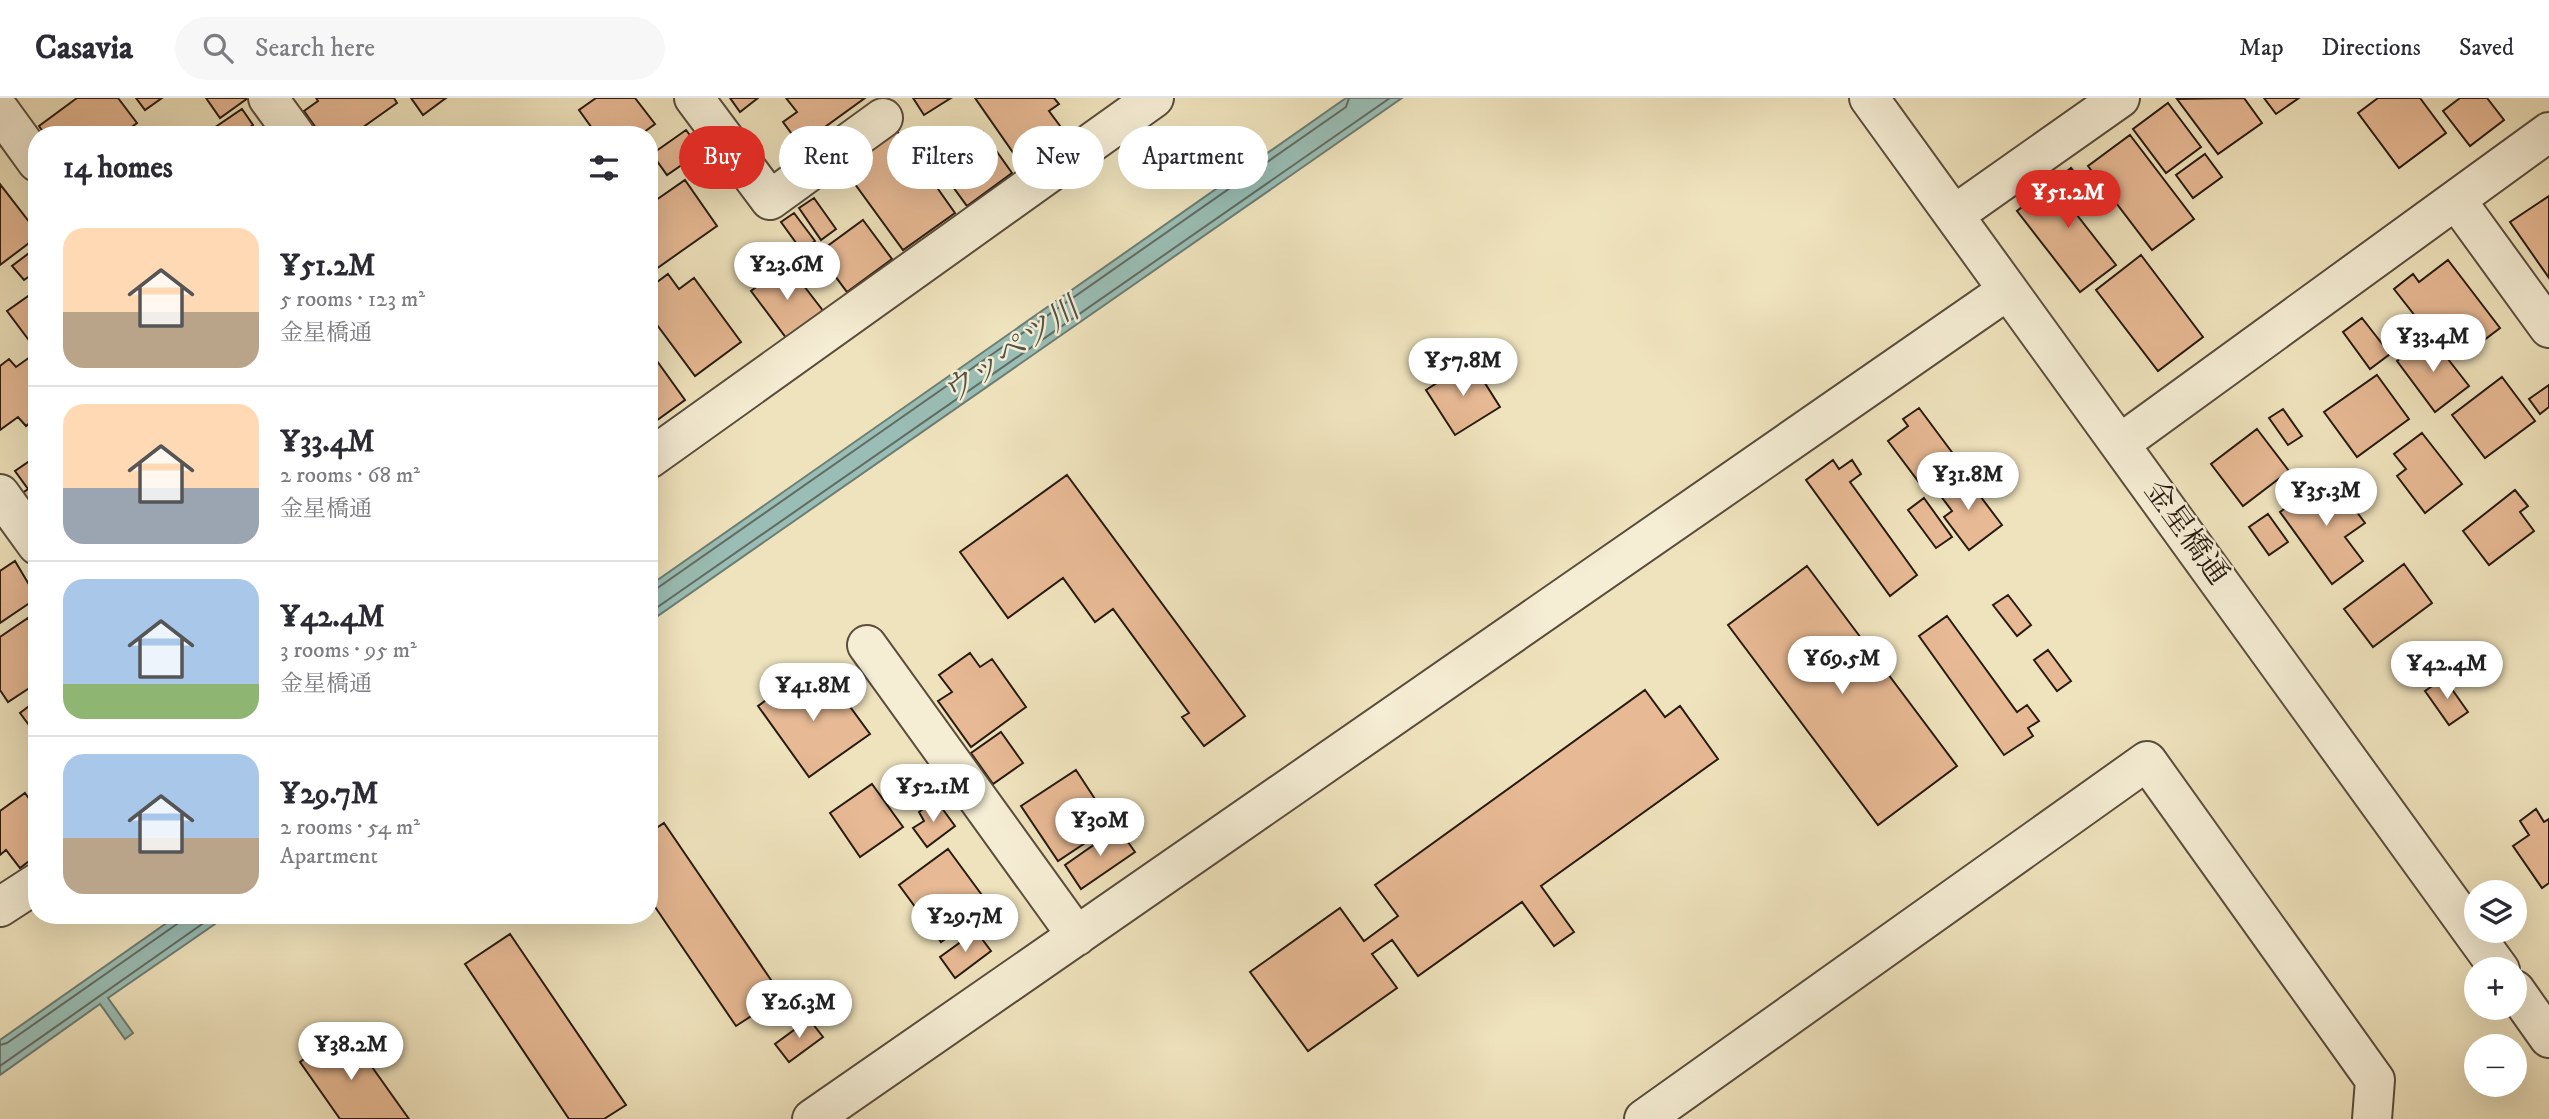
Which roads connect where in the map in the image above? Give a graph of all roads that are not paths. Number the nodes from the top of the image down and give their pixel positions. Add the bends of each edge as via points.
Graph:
1 (268, 98) edge
2 (694, 98) edge
3 (1154, 98) edge
4 (1869, 98) edge
5 (2120, 98) edge
6 (0, 111) edge
7 (883, 118) dead end
8 (288, 126) edge
9 (2549, 132) edge
10 (28, 150) edge
11 (2456, 200) junction
12 (1954, 215) junction
13 (2008, 290) junction
14 (2549, 328) edge
15 (2121, 443) junction
16 (658, 453) edge
17 (0, 494) edge
18 (28, 533) edge
19 (867, 645) dead end
20 (28, 889) edge
21 (0, 907) edge
22 (1077, 936) junction
23 (2491, 957) edge
24 (2527, 1007) edge
25 (2549, 1038) edge
26 (812, 1119) edge
27 (1644, 1119) edge
28 (2372, 1119) edge

1 - 8 street
2 - 7 street via 770,200
3 - 16 street
4 - 12 street, 金星橋通
5 - 12 street
6 - 10 street
9 - 11 street
11 - 14 street
11 - 15 street
12 - 13 street, 金星橋通
13 - 15 street, 金星橋通
13 - 22 street
15 - 23 street, 金星橋通
17 - 18 street
19 - 22 street
20 - 21 street
22 - 26 street
24 - 25 street
27 - 28 street via 2147,761 2375,1080

